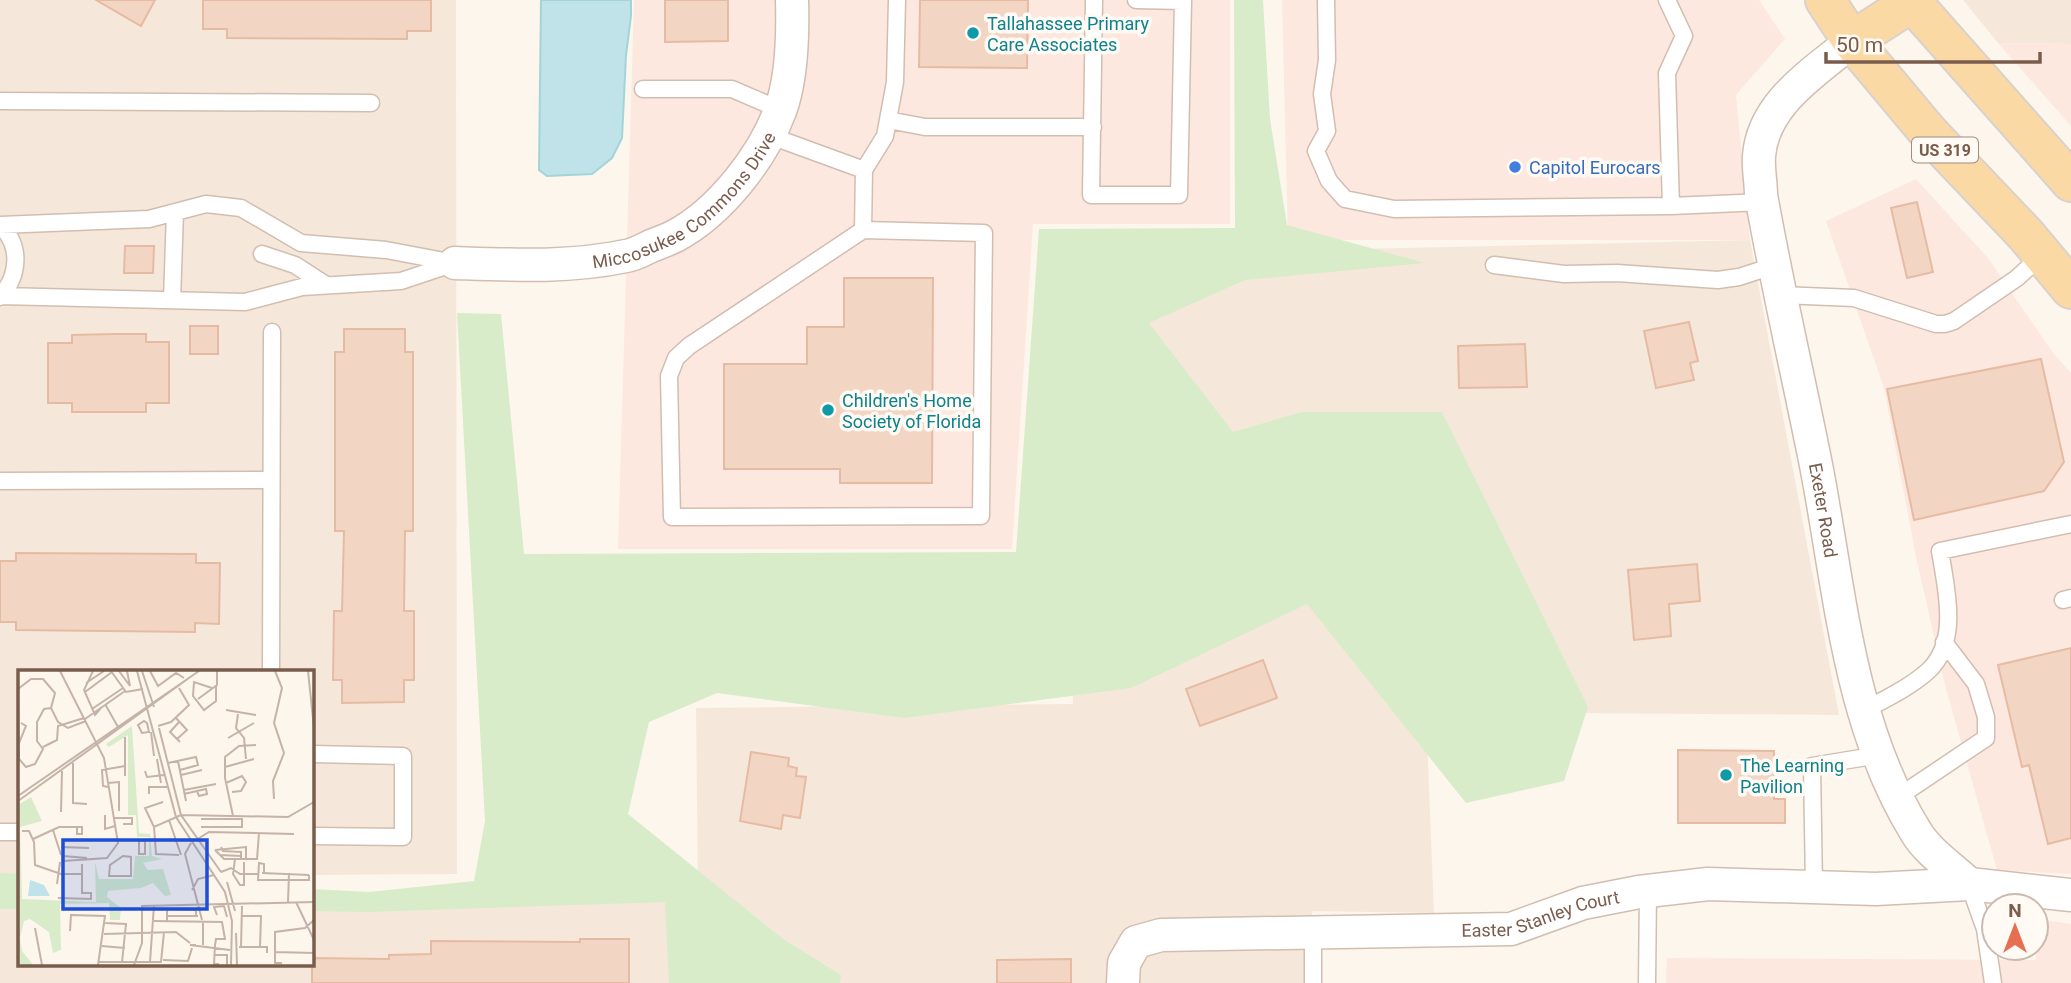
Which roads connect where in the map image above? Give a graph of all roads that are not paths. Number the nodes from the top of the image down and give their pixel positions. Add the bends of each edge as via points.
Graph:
1 (792, 0) edge
2 (897, 0) edge
3 (1094, 0) edge
4 (1136, 0) edge
5 (1326, 0) edge
6 (1667, 0) edge
7 (1825, 0) edge
8 (1913, 1) edge
9 (1853, 41) junction
10 (643, 89) dead end
11 (0, 101) edge
12 (371, 103) dead end
13 (888, 120) junction
14 (775, 122) junction
15 (1093, 127) junction
16 (864, 170) junction
17 (2071, 181) edge
18 (1762, 202) junction
19 (1671, 206) junction
20 (175, 212) junction
21 (0, 225) edge
22 (863, 230) junction
23 (262, 254) dead end
24 (2042, 255) junction
25 (455, 262) junction
26 (1494, 265) dead end
27 (1778, 280) junction
28 (326, 285) junction
29 (2071, 289) edge
30 (1, 297) edge
31 (172, 300) junction
32 (272, 332) dead end
33 (271, 480) junction
34 (0, 481) edge
35 (2071, 524) edge
36 (1944, 642) junction
37 (271, 670) edge
38 (1863, 711) junction
39 (313, 754) edge
40 (1879, 755) junction
41 (1898, 797) junction
42 (0, 832) edge
43 (18, 832) edge
44 (313, 835) edge
45 (1969, 884) junction
46 (1814, 887) junction
47 (1648, 891) junction
48 (2071, 895) edge
49 (1313, 932) junction
50 (1124, 973) edge
51 (1313, 983) edge
52 (1647, 983) edge
53 (1993, 983) edge

1 - 14 street, Miccosukee Commons Drive via 793,37
2 - 13 lane via 895,82
3 - 15 lane
4 - 15 lane via 1184,1 1179,195 1091,195
5 - 19 lane via 1327,61 1322,94 1327,131 1316,151 1329,181 1345,199 1394,209
6 - 19 lane via 1684,36 1667,73
7 - 9 main road, US 319
8 - 9 main road
8 - 17 main road
9 - 18 street, Exeter Road via 1790,92 1768,122 1759,156
9 - 24 main road, US 319 via 1929,133
10 - 14 lane via 733,89
11 - 12 lane
13 - 15 lane via 925,127
13 - 16 lane via 885,136
14 - 16 lane
14 - 25 street, Miccosukee Commons Drive via 760,152 709,212 676,235 629,256 533,266
16 - 22 lane
18 - 19 lane
18 - 27 street, Exeter Road
20 - 21 lane via 149,219
20 - 25 lane via 206,204 241,208 301,243
20 - 31 lane
21 - 30 lane via 14,247 16,264 12,282
22 - 22 lane via 984,233 982,516 672,517 669,376 676,358
23 - 28 lane via 295,265
24 - 27 lane via 2017,278 1945,324
24 - 29 main road, US 319
25 - 28 lane via 401,281
26 - 27 lane via 1564,274
27 - 38 street, Exeter Road
28 - 31 lane via 245,302
30 - 31 lane
32 - 33 lane
33 - 34 lane
33 - 37 lane
35 - 36 lane via 1940,551 1949,610
36 - 38 lane via 1930,669
36 - 41 lane via 1976,684 1986,717 1986,738
38 - 40 street, Exeter Road
39 - 44 lane via 403,756 403,836
40 - 41 street, Exeter Road
40 - 46 lane via 1812,766
41 - 45 street, Exeter Road via 1916,833
42 - 43 lane
45 - 46 street, Easter Stanley Court
45 - 48 street
45 - 53 lane via 1985,929
46 - 47 street, Easter Stanley Court via 1708,884
47 - 49 street, Easter Stanley Court via 1583,903 1511,929
47 - 52 lane
49 - 50 street, Easter Stanley Court via 1161,935 1136,942
49 - 51 lane

